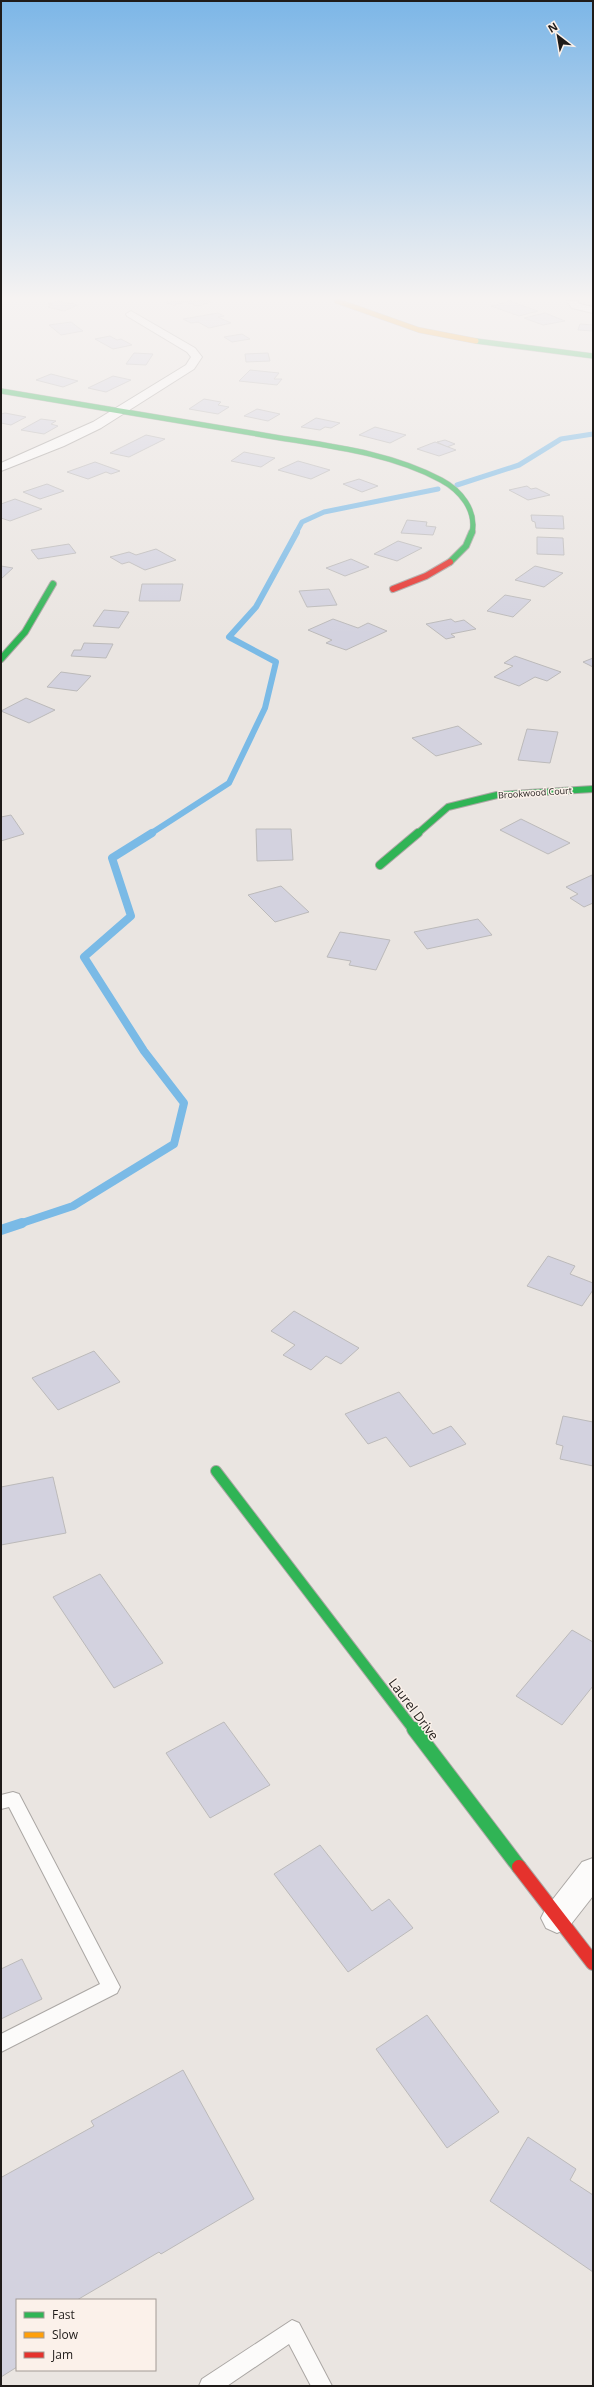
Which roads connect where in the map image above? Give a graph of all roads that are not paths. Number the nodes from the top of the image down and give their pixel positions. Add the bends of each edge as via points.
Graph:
1 (117, 412) edge
2 (128, 412) edge
3 (1, 467) edge
4 (53, 584) dead end
5 (393, 589) dead end
6 (1, 658) edge
7 (593, 789) edge
8 (380, 865) dead end
9 (216, 1471) dead end
10 (1, 1802) edge
11 (593, 1872) edge
12 (557, 1918) junction
13 (593, 1963) edge
14 (1, 2043) edge
15 (209, 2386) edge
16 (322, 2386) edge

1 - 3 street via 60,444
2 - 5 street via 376,455 409,465 444,482 465,500 470,512 473,524 467,546 455,558 435,570
4 - 6 street via 30,627 16,646
7 - 8 street, Brookwood Court via 496,795 448,808
9 - 12 street, Laurel Drive
10 - 14 lane via 13,1799 111,1987
11 - 12 street
12 - 13 street, Laurel Drive
15 - 16 lane via 292,2330

